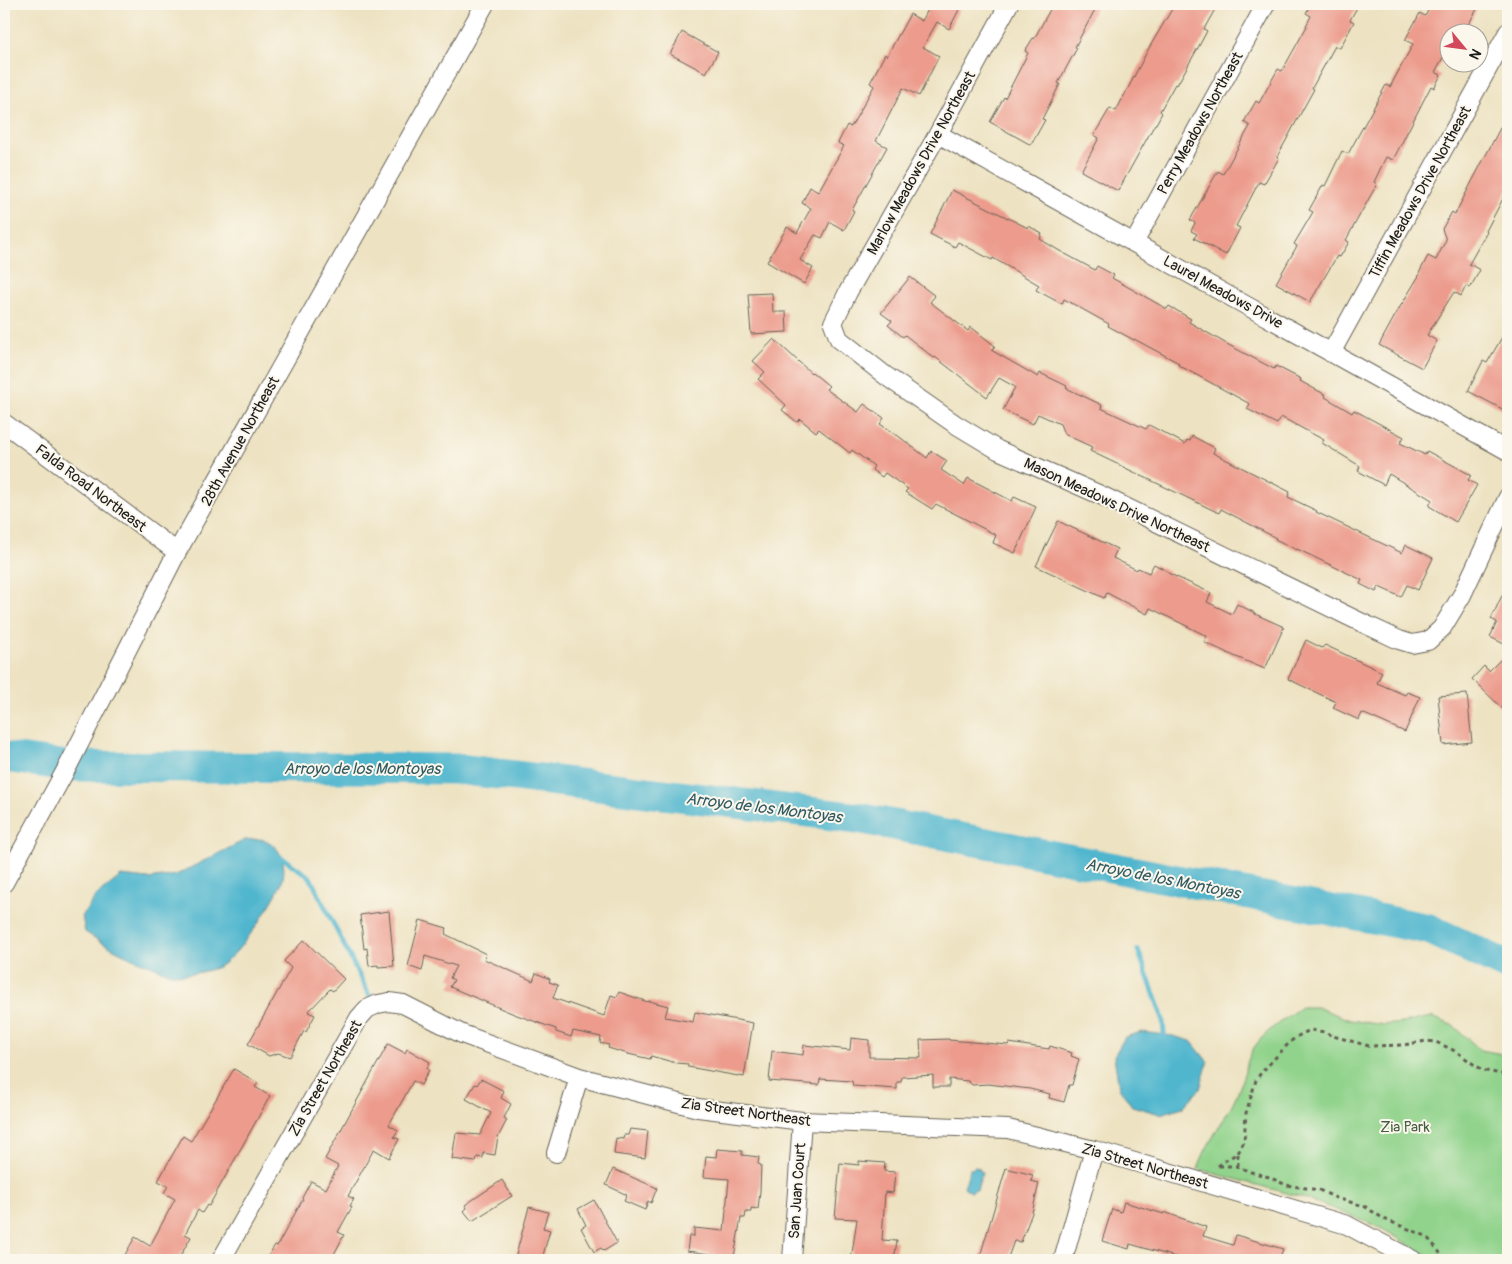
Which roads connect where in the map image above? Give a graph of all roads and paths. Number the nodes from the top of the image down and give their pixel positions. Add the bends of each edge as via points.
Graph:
1 (486, 4) edge
2 (1009, 4) edge
3 (1266, 4) edge
4 (1508, 32) edge
5 (938, 134) junction
6 (1134, 243) junction
7 (833, 323) joint
8 (1331, 353) junction
9 (4, 423) edge
10 (1508, 451) edge
11 (1508, 497) edge
12 (178, 552) junction
13 (4, 883) edge
14 (1508, 1075) edge
15 (579, 1077) junction
16 (802, 1121) junction
17 (1094, 1150) junction
18 (556, 1153) dead end
19 (1238, 1153) junction
20 (1218, 1166) dead end
21 (1238, 1166) dead end
22 (221, 1260) edge
23 (792, 1260) edge
24 (1063, 1260) edge
25 (1413, 1260) edge
26 (1444, 1260) edge
27 (1466, 1260) edge

1 - 12 street, 28th Avenue Northeast
2 - 5 street, Marlow Meadows Drive Northeast
3 - 6 street, Perry Meadows Northeast
4 - 8 street, Tiffin Meadows Drive Northeast
5 - 6 street, Laurel Meadows Drive
5 - 7 street, Marlow Meadows Drive Northeast
6 - 8 street, Laurel Meadows Drive
7 - 11 street, Mason Meadows Drive Northeast via 839,339 886,376 998,450 1105,497 1412,644 1428,641 1442,628 1462,595
8 - 10 street, Laurel Meadows Drive
9 - 12 street, Falda Road Northeast
12 - 13 street, 28th Avenue Northeast
14 - 19 path via 1486,1071 1436,1042 1426,1040 1403,1045 1369,1046 1310,1030 1290,1042 1256,1080 1246,1113 1244,1142
15 - 16 street, Zia Street Northeast via 698,1108
15 - 18 street
15 - 22 street, Zia Street Northeast via 462,1034 403,1004 389,1002 367,1009
16 - 17 street, Zia Street Northeast via 1008,1129
16 - 23 street, San Juan Court
17 - 24 street
17 - 25 street, Zia Street Northeast via 1347,1225
19 - 20 path
19 - 21 path
26 - 27 path via 1457,1257

